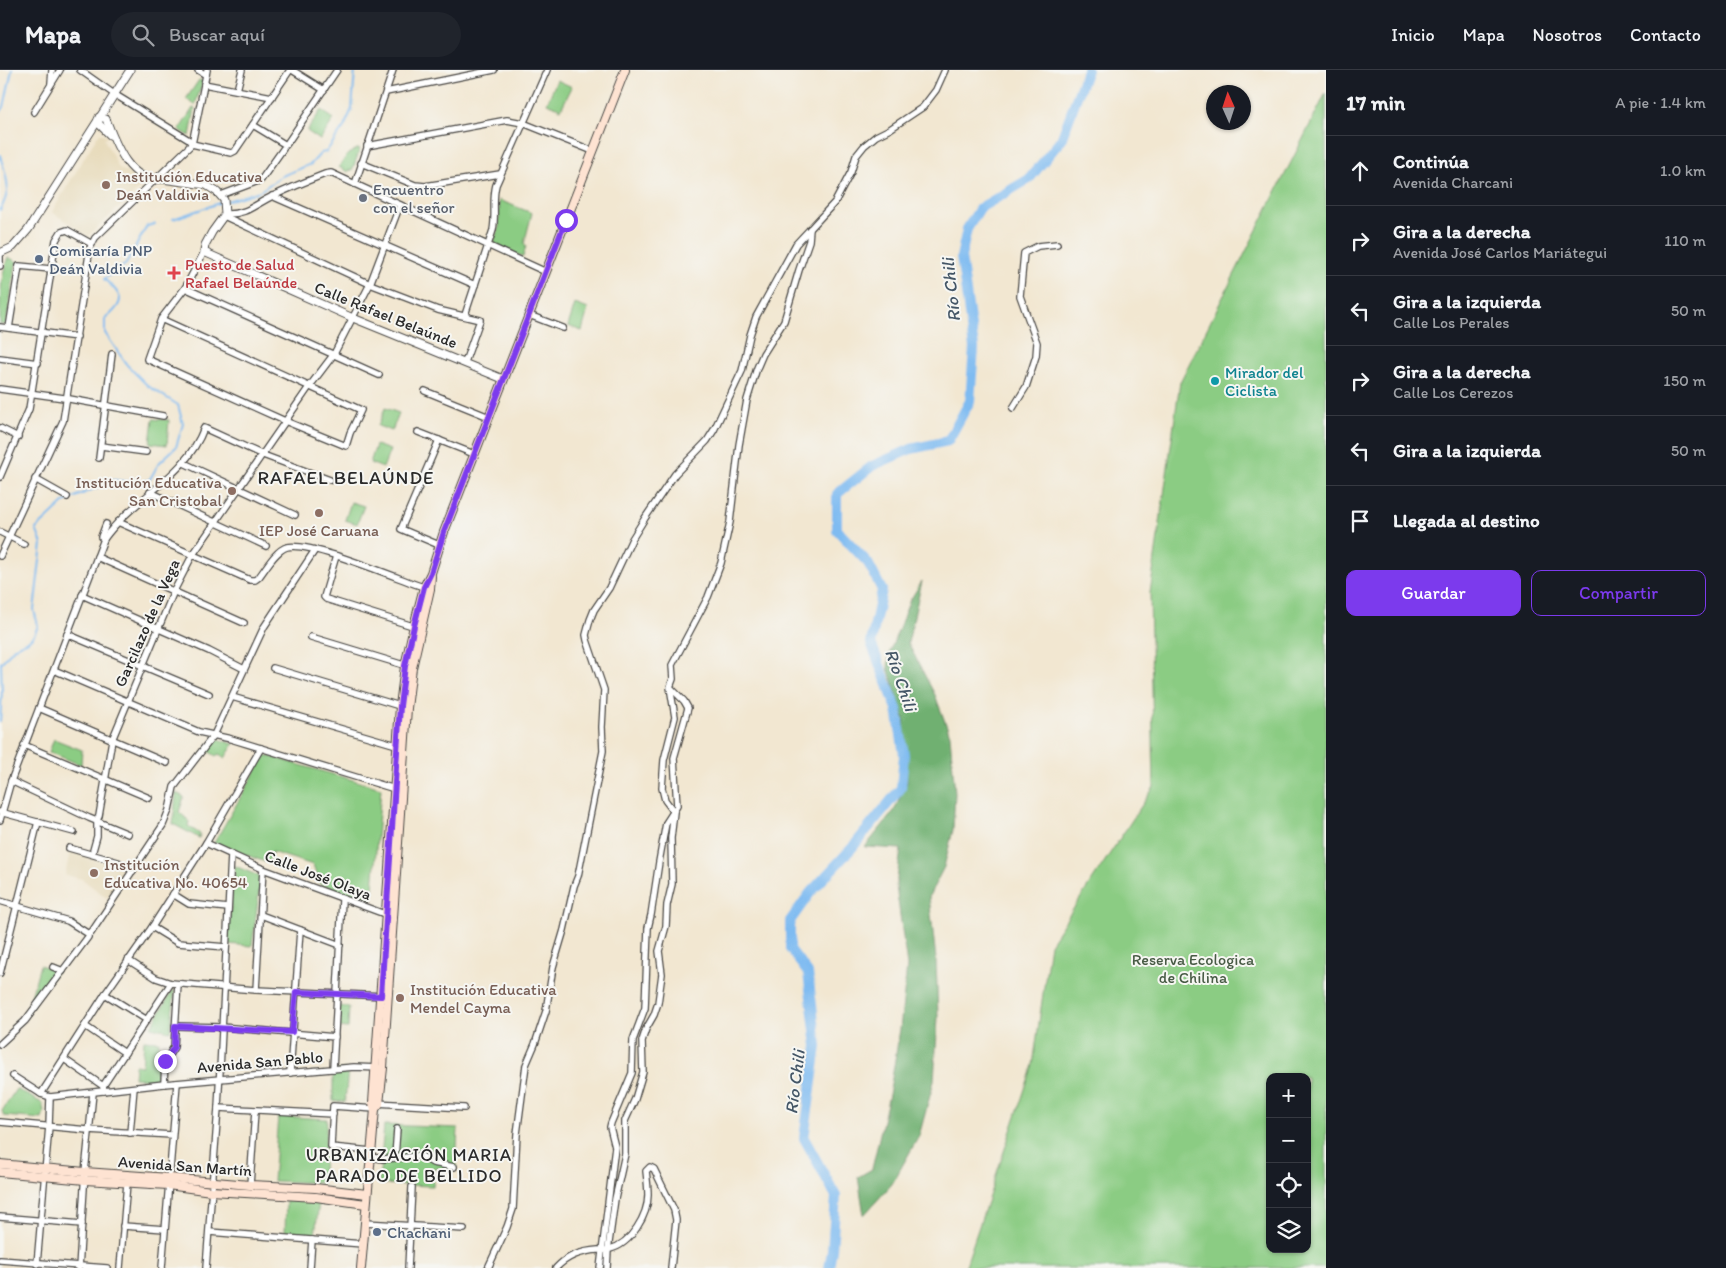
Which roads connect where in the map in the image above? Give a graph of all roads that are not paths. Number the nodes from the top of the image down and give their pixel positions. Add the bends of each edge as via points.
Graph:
1 (52, 70) edge
2 (60, 70) edge
3 (80, 70) edge
4 (130, 70) edge
5 (198, 70) edge
6 (242, 70) edge
7 (291, 70) edge
8 (337, 70) edge
9 (393, 70) edge
10 (494, 70) edge
11 (545, 70) edge
12 (625, 70) edge
13 (945, 70) edge
14 (206, 72) edge
15 (204, 84) junction
16 (50, 87) junction
17 (237, 90) junction
18 (324, 90) junction
19 (386, 92) junction
20 (114, 94) junction
21 (272, 97) junction
22 (110, 102) junction
23 (34, 112) dead end
24 (99, 118) junction
25 (523, 123) junction
26 (106, 125) junction
27 (253, 125) junction
28 (90, 132) junction
29 (192, 144) junction
30 (367, 146) junction
31 (284, 149) dead end
32 (593, 151) junction
33 (362, 163) junction
34 (500, 174) junction
35 (156, 180) junction
36 (354, 184) junction
37 (272, 196) junction
38 (400, 205) junction
39 (224, 206) junction
40 (810, 229) junction
41 (92, 244) junction
42 (1057, 244) dead end
43 (386, 246) junction
44 (489, 246) junction
45 (204, 252) junction
46 (0, 253) edge
47 (0, 266) edge
48 (51, 269) junction
49 (546, 272) junction
50 (370, 284) junction
51 (475, 285) junction
52 (185, 288) junction
53 (529, 314) junction
54 (465, 315) junction
55 (353, 318) junction
56 (161, 319) junction
57 (0, 327) edge
58 (8, 328) junction
59 (563, 328) dead end
60 (42, 332) junction
61 (77, 337) junction
62 (112, 354) dead end
63 (334, 354) junction
64 (0, 358) edge
65 (465, 362) junction
66 (38, 363) junction
67 (379, 375) dead end
68 (504, 379) junction
69 (309, 387) junction
70 (0, 389) edge
71 (425, 391) dead end
72 (32, 394) junction
73 (67, 400) junction
74 (105, 406) junction
75 (1013, 408) dead end
76 (163, 416) dead end
77 (489, 417) junction
78 (285, 421) junction
79 (0, 428) edge
80 (418, 432) dead end
81 (18, 436) junction
82 (438, 440) junction
83 (101, 446) junction
84 (146, 452) dead end
85 (474, 454) junction
86 (263, 455) junction
87 (99, 458) dead end
88 (3, 463) edge
89 (184, 463) junction
90 (0, 477) edge
91 (35, 480) junction
92 (330, 480) dead end
93 (240, 488) junction
94 (150, 492) junction
95 (67, 497) dead end
96 (295, 515) dead end
97 (118, 522) junction
98 (216, 523) junction
99 (106, 524) dead end
100 (0, 532) edge
101 (8, 536) junction
102 (104, 539) junction
103 (24, 544) dead end
104 (440, 545) junction
105 (266, 546) dead end
106 (315, 550) junction
107 (0, 556) edge
108 (192, 556) junction
109 (336, 556) junction
110 (97, 557) junction
111 (427, 588) junction
112 (174, 591) junction
113 (82, 595) junction
114 (244, 623) dead end
115 (417, 627) junction
116 (158, 630) junction
117 (68, 634) junction
118 (311, 637) dead end
119 (143, 666) junction
120 (409, 667) junction
121 (273, 668) dead end
122 (244, 669) junction
123 (54, 670) junction
124 (670, 687) junction
125 (209, 694) dead end
126 (232, 697) junction
127 (128, 702) junction
128 (404, 707) junction
129 (38, 708) junction
130 (214, 735) junction
131 (112, 740) junction
132 (24, 746) junction
133 (401, 747) junction
134 (261, 748) junction
135 (167, 764) dead end
136 (106, 781) junction
137 (11, 782) junction
138 (398, 790) junction
139 (149, 798) dead end
140 (1, 812) edge
141 (674, 812) junction
142 (0, 820) edge
143 (97, 820) junction
144 (38, 822) junction
145 (74, 832) dead end
146 (128, 834) dead end
147 (206, 844) junction
148 (70, 848) dead end
149 (92, 854) junction
150 (231, 855) junction
151 (263, 869) junction
152 (133, 871) junction
153 (173, 894) junction
154 (342, 900) junction
155 (0, 901) edge
156 (17, 906) junction
157 (228, 908) junction
158 (261, 915) junction
159 (390, 916) junction
160 (152, 927) junction
161 (300, 930) junction
162 (89, 934) junction
163 (340, 945) junction
164 (226, 947) junction
165 (128, 960) junction
166 (53, 967) dead end
167 (63, 971) junction
168 (0, 973) edge
169 (175, 984) junction
170 (224, 986) junction
171 (256, 990) junction
172 (296, 992) junction
173 (105, 994) junction
174 (337, 994) junction
175 (385, 996) junction
176 (147, 1020) junction
177 (85, 1026) junction
178 (175, 1026) junction
179 (222, 1027) junction
180 (292, 1032) junction
181 (335, 1036) junction
182 (0, 1044) edge
183 (125, 1053) junction
184 (64, 1059) junction
185 (380, 1068) junction
186 (333, 1069) junction
187 (290, 1073) junction
188 (13, 1076) dead end
189 (219, 1079) junction
190 (177, 1083) junction
191 (164, 1084) junction
192 (134, 1088) junction
193 (104, 1089) junction
194 (93, 1092) junction
195 (41, 1094) junction
196 (50, 1097) junction
197 (376, 1105) junction
198 (218, 1108) junction
199 (464, 1108) dead end
200 (255, 1111) junction
201 (333, 1114) junction
202 (0, 1122) edge
203 (49, 1126) junction
204 (397, 1129) dead end
205 (88, 1130) junction
206 (130, 1133) junction
207 (172, 1135) junction
208 (371, 1154) junction
209 (395, 1157) junction
210 (0, 1164) edge
211 (454, 1167) dead end
212 (0, 1172) edge
213 (45, 1172) junction
214 (85, 1176) junction
215 (169, 1181) junction
216 (212, 1182) junction
217 (126, 1183) junction
218 (250, 1185) junction
219 (412, 1187) dead end
220 (211, 1191) junction
221 (367, 1194) junction
222 (366, 1204) junction
223 (0, 1216) edge
224 (41, 1220) junction
225 (364, 1223) junction
226 (82, 1224) junction
227 (123, 1226) junction
228 (410, 1226) junction
229 (165, 1229) junction
230 (464, 1229) dead end
231 (209, 1232) junction
232 (312, 1240) junction
233 (363, 1244) junction
234 (604, 1250) junction
235 (0, 1260) edge
236 (37, 1264) junction
237 (52, 1266) edge
238 (79, 1267) edge
239 (107, 1268) edge
240 (120, 1268) edge
241 (162, 1268) edge
242 (206, 1268) edge
243 (310, 1268) edge
244 (361, 1268) edge
245 (408, 1268) edge
246 (488, 1268) edge
247 (556, 1268) edge
248 (600, 1268) edge
249 (607, 1268) edge
250 (670, 1268) edge

1 - 16 street
2 - 16 street
3 - 20 street
4 - 20 street
5 - 14 street
6 - 17 street
7 - 18 street
7 - 21 street
8 - 18 street
9 - 19 street
10 - 19 street
11 - 25 street
12 - 32 main road
13 - 40 street via 923,107 864,146 856,156 835,202
14 - 15 street
15 - 17 street
15 - 29 street
16 - 23 street
17 - 21 street
18 - 27 street via 286,145
19 - 30 street
20 - 22 street
20 - 29 street
21 - 27 street
22 - 24 street
22 - 26 street
24 - 26 street via 106,119
24 - 28 street
25 - 30 street via 507,120
25 - 32 street
25 - 34 street
26 - 28 street
26 - 35 street via 126,162 140,174
27 - 29 street via 231,153
28 - 46 street via 28,230 13,248
29 - 35 street
30 - 33 street
31 - 39 street via 261,180
32 - 49 main road
33 - 34 street via 424,186
33 - 36 street
34 - 44 street via 494,194 495,218
35 - 39 street via 210,186
35 - 41 street
36 - 37 street via 331,173 324,174
36 - 38 street
37 - 39 street via 239,214
37 - 43 street
38 - 43 street, Garcilazo de la Vega
38 - 44 street
39 - 45 street
39 - 50 street
40 - 124 street via 784,321 762,354 752,382 721,563 708,597 673,660
40 - 246 street via 796,244 756,317 742,371 714,430 676,474 645,518 587,628 586,640 604,690 603,751 578,876 552,967 546,1011 526,1065 513,1209
41 - 48 street via 67,230 62,232 55,243
41 - 61 street
42 - 75 street via 1038,246 1024,252 1020,296 1037,343 1026,387
43 - 50 street, Garcilazo de la Vega
43 - 51 street
44 - 49 street
44 - 51 street
45 - 52 street
45 - 55 street, Calle Rafael Belaúnde
46 - 47 street
48 - 58 street via 19,266
48 - 60 street
49 - 53 main road
50 - 54 street via 438,310
50 - 55 street, Garcilazo de la Vega
51 - 54 street
52 - 56 street
52 - 63 street
53 - 59 street
53 - 68 main road
54 - 65 street via 480,320
55 - 63 street, Garcilazo de la Vega
55 - 65 street, Calle Rafael Belaúnde
56 - 69 street
56 - 78 street via 147,359
57 - 58 street
58 - 60 street
60 - 61 street
60 - 66 street
61 - 73 street
62 - 74 street
63 - 67 street
63 - 69 street, Garcilazo de la Vega
64 - 66 street
65 - 68 street, Calle Rafael Belaúnde
66 - 72 street
68 - 77 main road
69 - 78 street, Garcilazo de la Vega
69 - 78 street via 361,410 346,446
70 - 72 street
71 - 77 street
72 - 73 street
72 - 81 street
73 - 74 street
73 - 91 street via 63,421
74 - 76 street
74 - 83 street
77 - 85 main road
78 - 86 street, Garcilazo de la Vega
79 - 81 street
80 - 82 street
81 - 88 street
82 - 85 street
82 - 104 street via 401,529
83 - 84 street
83 - 87 street
85 - 104 main road
86 - 89 street via 204,428
86 - 92 street
86 - 93 street, Garcilazo de la Vega
88 - 90 street
89 - 93 street
89 - 94 street
91 - 95 street
91 - 101 street
93 - 96 street
93 - 98 street, Garcilazo de la Vega
94 - 97 street
94 - 98 street
97 - 102 street
97 - 108 street
98 - 105 street
98 - 108 street, Garcilazo de la Vega
99 - 102 street via 101,537
100 - 101 street
101 - 103 street
101 - 107 street
102 - 110 street
104 - 111 main road
106 - 108 street via 287,547 255,580
106 - 109 street
106 - 122 street via 264,627
108 - 112 street, Garcilazo de la Vega
109 - 111 street
109 - 115 street via 324,597 326,600
110 - 112 street
110 - 113 street
111 - 115 main road
112 - 114 street
112 - 116 street, Garcilazo de la Vega
113 - 116 street
113 - 117 street
115 - 120 main road
116 - 119 street, Garcilazo de la Vega
116 - 122 street
117 - 119 street
117 - 123 street
118 - 120 street
119 - 125 street
119 - 127 street, Garcilazo de la Vega
120 - 128 main road
121 - 128 street
122 - 126 street
123 - 127 street
123 - 129 street
124 - 141 street via 675,717 664,760 662,788 665,800
124 - 141 street via 688,708 674,758 677,806
126 - 130 street
126 - 133 street
127 - 130 street via 198,732
127 - 131 street, Garcilazo de la Vega
128 - 133 main road
129 - 131 street
129 - 132 street
130 - 134 street
130 - 152 street via 174,787 163,825
131 - 135 street
131 - 136 street, Garcilazo de la Vega
132 - 136 street
132 - 137 street
133 - 138 main road
134 - 138 street
134 - 147 street
136 - 139 street
136 - 143 street, Garcilazo de la Vega
137 - 140 street
137 - 143 street
138 - 159 main road
140 - 142 street
140 - 144 street
141 - 234 street via 672,884 659,952 662,974 656,1012 642,1041 643,1072 625,1121 625,1154
141 - 234 street via 666,823 658,862 648,928 646,1002 633,1040 632,1072 610,1127 615,1147
143 - 146 street
143 - 149 street, Garcilazo de la Vega
144 - 145 street
144 - 156 street
147 - 150 street, Calle José Olaya
147 - 153 street
148 - 149 street
149 - 152 street via 118,862
150 - 151 street, Calle José Olaya
150 - 157 street
151 - 154 street, Calle José Olaya
151 - 158 street
152 - 162 street
153 - 157 street via 189,904
153 - 160 street
154 - 159 street, Calle José Olaya
154 - 163 street
155 - 156 street
156 - 162 street via 68,921
156 - 168 street
157 - 164 street
158 - 161 street
158 - 171 street
159 - 175 main road
160 - 164 street via 178,943
160 - 165 street
161 - 163 street
161 - 172 street
162 - 167 street
163 - 174 street
164 - 170 street
165 - 169 street via 156,978
165 - 173 street
166 - 167 street
167 - 182 street via 25,1021
169 - 170 street
169 - 176 street
169 - 178 street
170 - 171 street
170 - 179 street
171 - 172 street
172 - 174 street
172 - 180 street
173 - 176 street
173 - 177 street
174 - 175 street
174 - 181 street
175 - 185 main road
176 - 183 street
177 - 183 street
177 - 184 street
178 - 179 street
178 - 191 street via 174,1047 165,1061
179 - 180 street
179 - 189 street
180 - 181 street
180 - 187 street
181 - 186 street
183 - 193 street
184 - 193 street
184 - 195 street
185 - 186 street, Avenida San Pablo
185 - 197 main road
186 - 187 street, Avenida San Pablo
187 - 189 street, Avenida San Pablo
188 - 195 street
189 - 190 street, Avenida San Pablo
189 - 198 street
190 - 191 street, Avenida San Pablo
190 - 207 street
191 - 192 street, Avenida San Pablo
192 - 193 street, Avenida San Pablo
192 - 206 street
193 - 194 street, Avenida San Pablo
194 - 196 street, Avenida San Pablo
194 - 205 street
195 - 196 street
196 - 203 street
197 - 199 street
197 - 201 street via 333,1106
197 - 208 main road
198 - 200 street
198 - 216 street
200 - 201 street
200 - 218 street
201 - 208 street via 331,1147
202 - 203 street
203 - 205 street
203 - 213 street
204 - 209 street
205 - 206 street
205 - 214 street
206 - 207 street
207 - 215 street
208 - 209 street via 383,1159
208 - 221 main road
209 - 211 street via 420,1156 433,1163
210 - 213 main road, Avenida San Martín
212 - 213 main road, Avenida San Martín
213 - 214 main road, Avenida San Martín
213 - 224 street
214 - 215 main road, Avenida San Martín
214 - 217 main road, Avenida San Martín
214 - 226 street
215 - 216 main road, Avenida San Martín
215 - 217 main road, Avenida San Martín
215 - 220 main road, Avenida San Martín
215 - 229 street
216 - 218 main road, Avenida San Martín
216 - 220 street
217 - 227 street
218 - 221 main road, Avenida San Martín
219 - 228 street
220 - 222 main road, Avenida San Martín via 316,1197
220 - 231 street
221 - 222 main road
222 - 225 main road
223 - 224 street
224 - 226 street
224 - 236 street
225 - 228 street
225 - 233 main road
226 - 238 street
227 - 229 street
227 - 240 street
228 - 230 street
228 - 245 street
229 - 241 street
231 - 232 street
231 - 242 street
232 - 233 street
232 - 243 street
233 - 244 main road
234 - 247 street via 572,1255
234 - 248 street
234 - 249 street
234 - 250 street via 625,1241 642,1219 648,1195 646,1171 652,1167 676,1220
235 - 236 street
236 - 237 street
237 - 238 street
238 - 239 street

